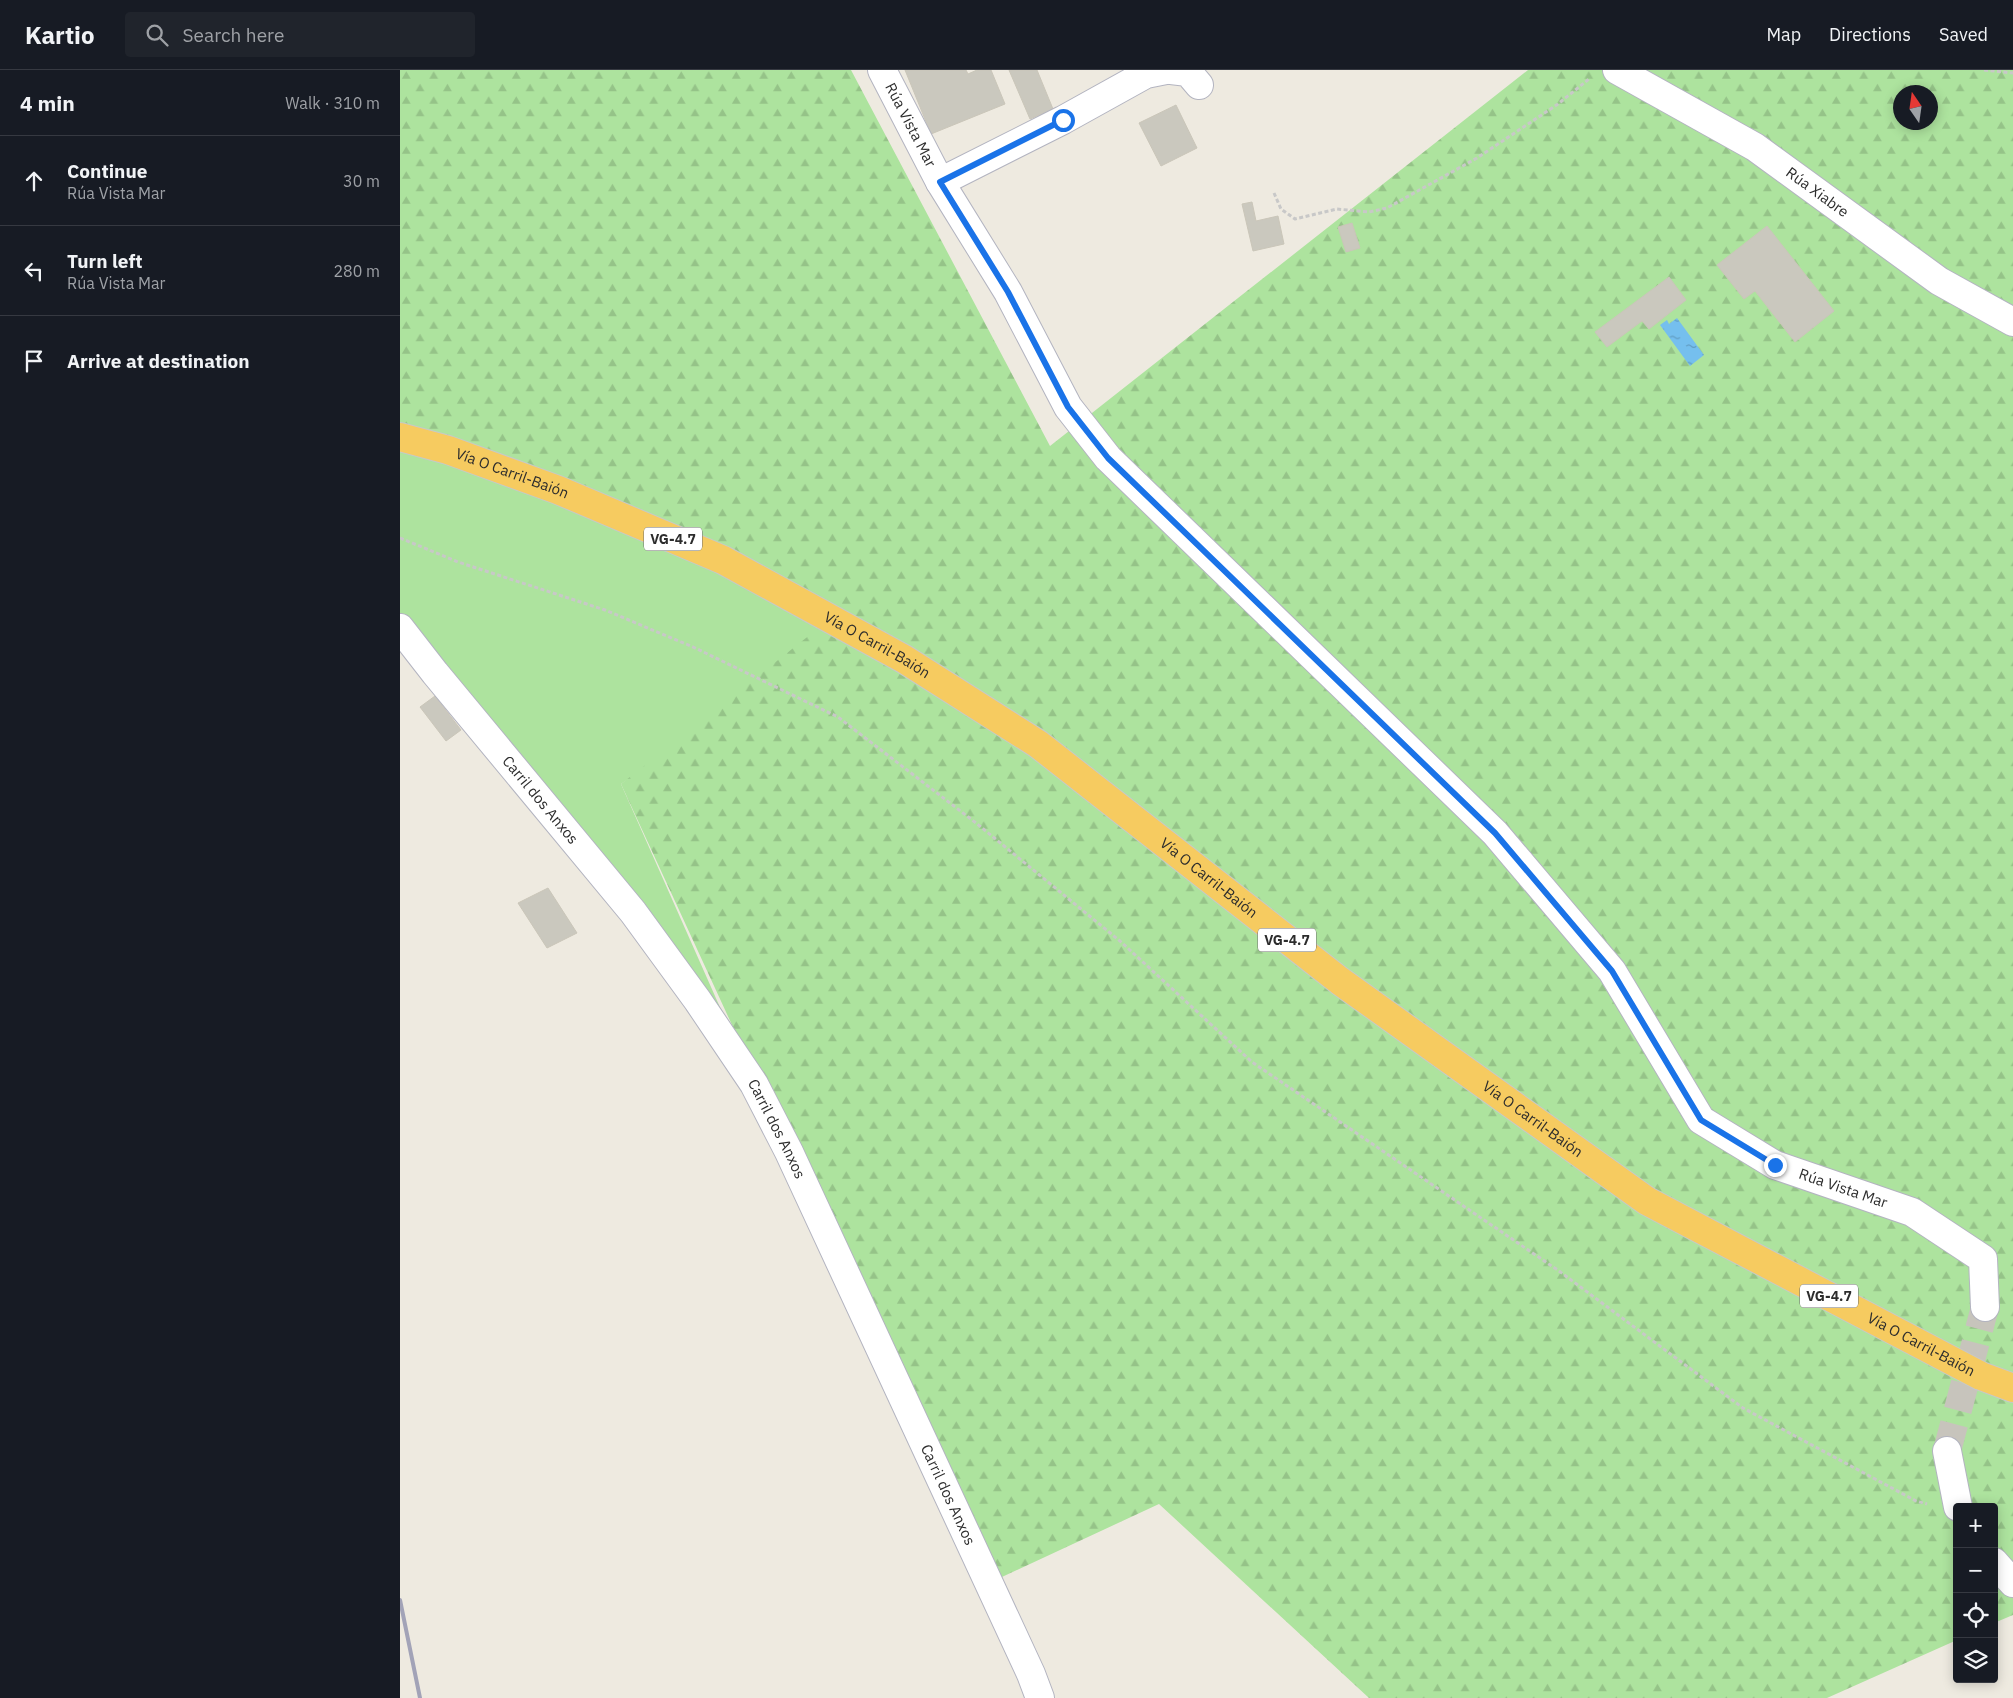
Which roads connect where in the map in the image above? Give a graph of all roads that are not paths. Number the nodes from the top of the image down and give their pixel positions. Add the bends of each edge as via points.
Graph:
1 (882, 70) edge
2 (1166, 70) edge
3 (1171, 70) edge
4 (1606, 73) edge
5 (1199, 85) dead end
6 (940, 182) junction
7 (2013, 322) edge
8 (400, 437) edge
9 (400, 628) edge
10 (1985, 1307) tunnel mouth
11 (2013, 1388) edge
12 (1947, 1451) tunnel mouth
13 (1945, 1506) edge
14 (1998, 1566) edge
15 (2013, 1583) edge
16 (1040, 1698) edge

1 - 6 street, Rúa Vista Mar
2 - 6 street, Rúa Vista Mar via 1146,74
3 - 5 street via 1188,72
4 - 7 street, Rúa Xiabre via 1755,147 1940,281
6 - 10 street, Rúa Vista Mar via 1008,292 1068,407 1108,458 1495,833 1612,971 1701,1120 1775,1165 1912,1212 1984,1259
8 - 11 highway, Vía O Carril-Baión / VG-4.7 via 448,450 558,490 723,560 904,659 1038,744 1340,981 1647,1201 1981,1376
9 - 16 street, Carril dos Anxos via 633,912 754,1084 789,1152
12 - 13 street
14 - 15 street

